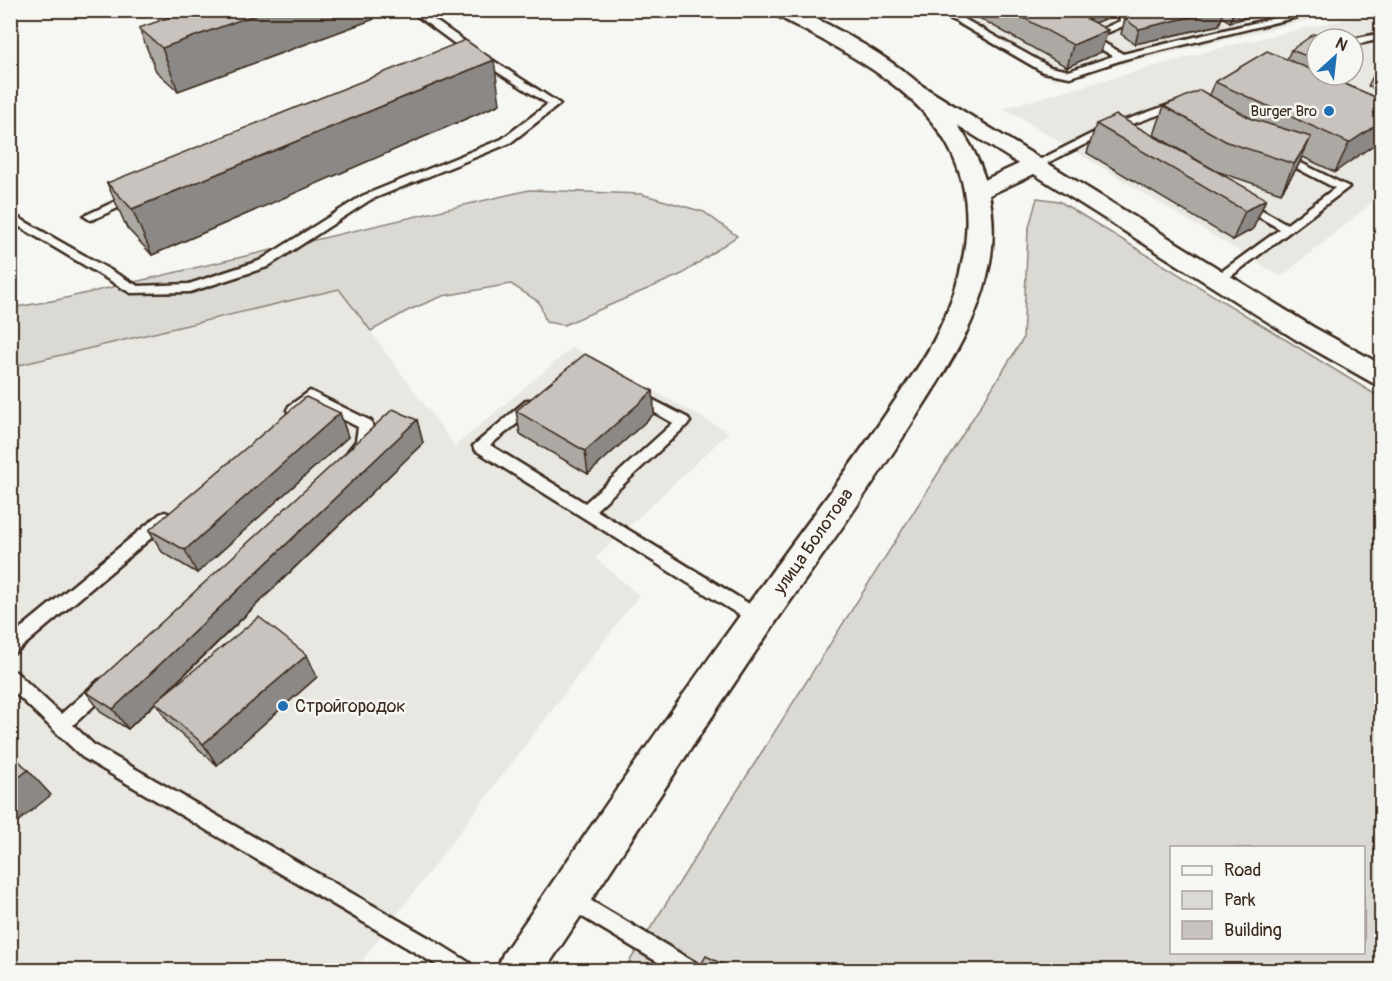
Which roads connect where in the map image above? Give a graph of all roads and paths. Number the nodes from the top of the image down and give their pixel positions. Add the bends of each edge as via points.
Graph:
1 (414, 10) edge
2 (781, 10) edge
3 (940, 10) edge
4 (1122, 10) edge
5 (1322, 10) edge
6 (1077, 33) edge
7 (1382, 36) edge
8 (1087, 38) junction
9 (1365, 40) edge
10 (1122, 57) junction
11 (912, 88) junction
12 (1186, 104) edge
13 (1271, 150) edge
14 (1035, 165) junction
15 (977, 192) junction
16 (143, 193) edge
17 (1228, 196) edge
18 (10, 216) edge
19 (90, 216) dead end
20 (1288, 229) junction
21 (1218, 279) junction
22 (1382, 377) edge
23 (621, 388) edge
24 (544, 394) edge
25 (283, 419) edge
26 (346, 459) edge
27 (174, 510) edge
28 (586, 511) junction
29 (758, 618) junction
30 (10, 646) edge
31 (10, 677) edge
32 (113, 677) edge
33 (61, 725) junction
34 (568, 897) junction
35 (463, 970) edge
36 (519, 970) edge
37 (689, 970) edge

1 - 18 lane via 467,54 555,104 506,141 366,198 263,264 190,288 136,290
2 - 11 main road, улица Болотова via 869,58
3 - 10 lane via 1047,70 1070,74
4 - 8 lane via 1125,22
5 - 10 lane
6 - 8 lane
7 - 9 lane
8 - 10 lane
11 - 14 street
11 - 15 main road, улица Болотова via 956,139 969,161
12 - 14 lane
13 - 20 lane via 1343,187
14 - 15 street
14 - 21 street
15 - 29 main road, улица Болотова via 976,264 953,332 892,429
16 - 19 lane
17 - 20 lane
20 - 21 lane
21 - 22 street
23 - 28 lane via 683,422
24 - 28 lane via 480,446
25 - 26 lane via 310,396 366,425 363,443
27 - 30 lane
28 - 29 lane
29 - 34 main road, улица Болотова
31 - 33 lane
32 - 33 lane
33 - 35 lane via 88,752
34 - 36 main road, улица Болотова
34 - 37 lane

